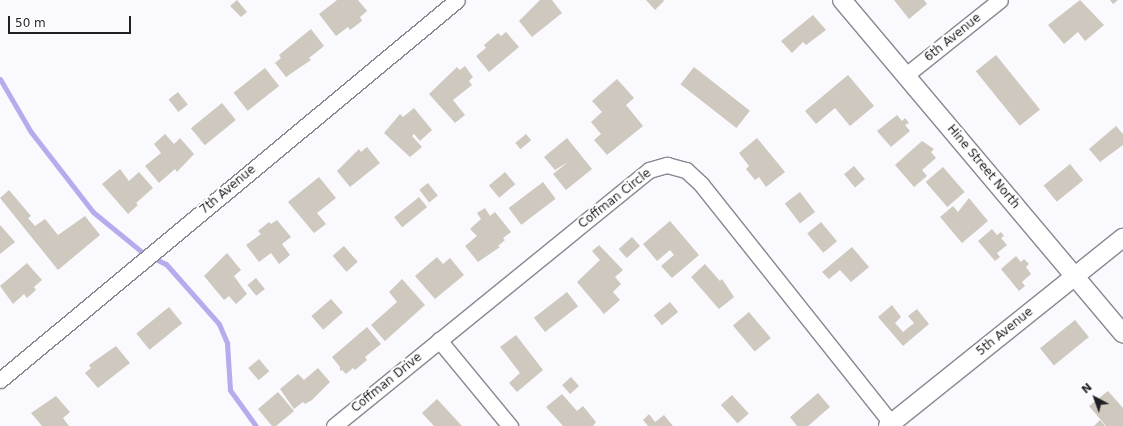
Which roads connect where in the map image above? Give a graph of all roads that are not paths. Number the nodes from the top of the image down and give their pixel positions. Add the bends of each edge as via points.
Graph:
1 (457, 0) edge
2 (842, 0) edge
3 (1000, 0) edge
4 (906, 75) junction
5 (1123, 238) edge
6 (1075, 277) junction
7 (1123, 334) edge
8 (439, 340) junction
9 (0, 380) edge
10 (890, 425) edge
11 (334, 426) edge
12 (510, 426) edge

1 - 9 street, 7th Avenue
2 - 4 street, Hine Street North
3 - 4 street, 6th Avenue
4 - 6 street, Hine Street North
5 - 6 street, 5th Avenue
6 - 7 street, Hine Street North
6 - 10 street, 5th Avenue
8 - 10 street, Coffman Circle via 649,170 667,165 686,170 701,184
8 - 11 street, Coffman Drive
8 - 12 street

